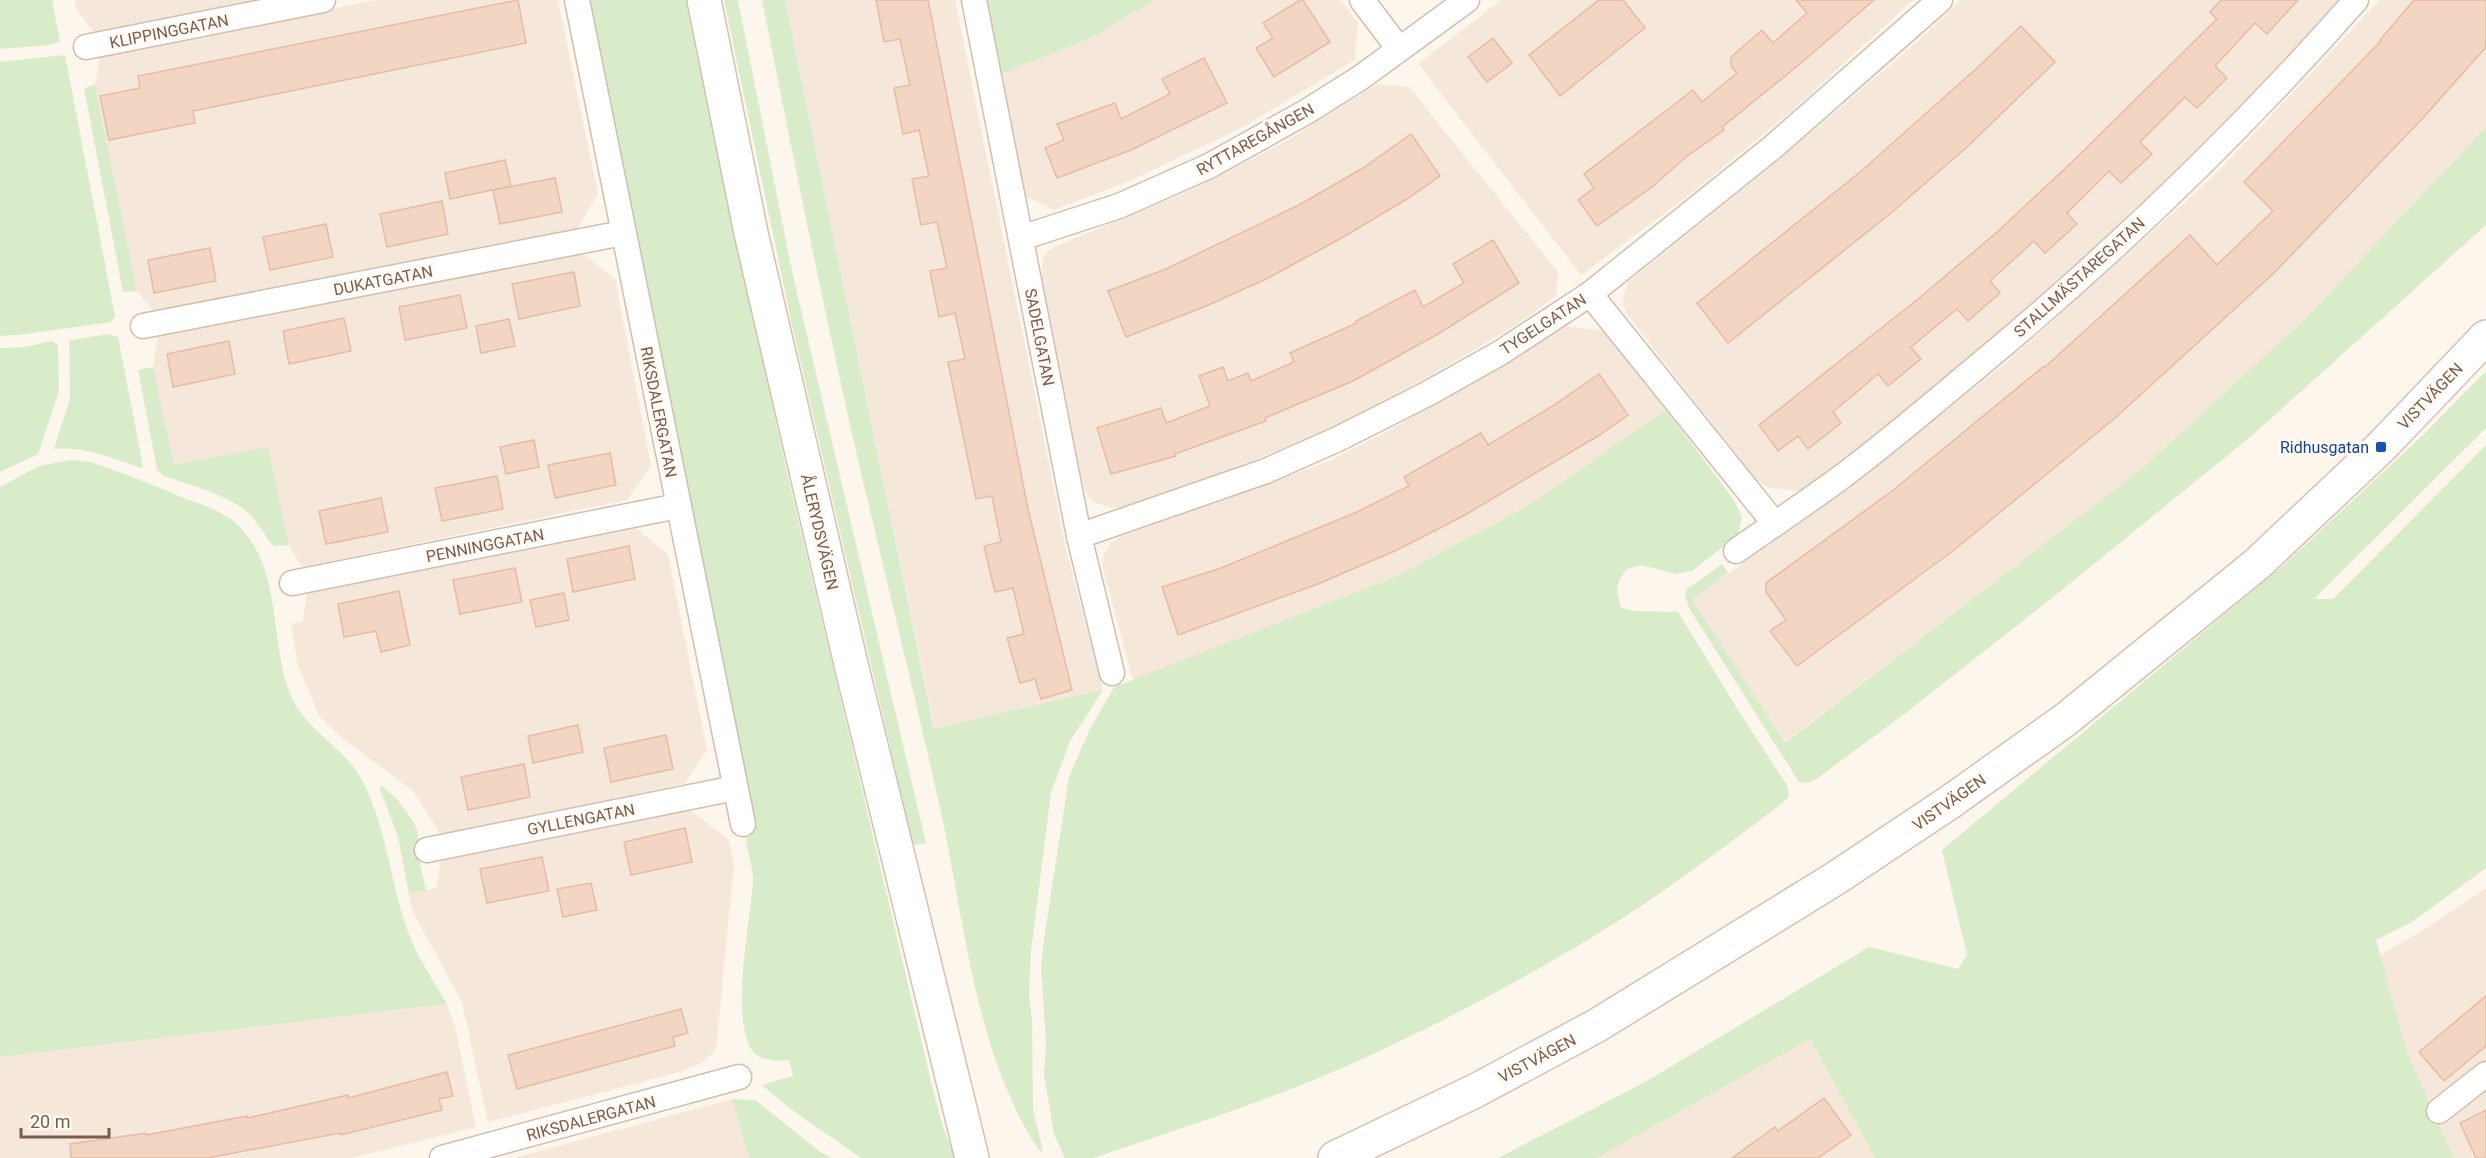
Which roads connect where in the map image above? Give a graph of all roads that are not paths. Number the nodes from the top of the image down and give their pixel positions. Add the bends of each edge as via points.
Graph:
1 (323, 0) edge
2 (577, 0) edge
3 (704, 0) edge
4 (974, 0) edge
5 (1362, 0) edge
6 (1467, 0) edge
7 (1940, 0) edge
8 (2356, 0) edge
9 (86, 47) dead end
10 (1399, 49) junction
11 (623, 233) junction
12 (1021, 238) junction
13 (1590, 294) junction
14 (143, 326) dead end
15 (2486, 338) edge
16 (678, 506) junction
17 (1774, 524) junction
18 (1079, 536) junction
19 (1736, 551) dead end
20 (292, 583) dead end
21 (1112, 673) dead end
22 (735, 788) junction
23 (743, 824) dead end
24 (427, 850) dead end
25 (948, 1062) junction
26 (2486, 1074) edge
27 (740, 1077) dead end
28 (2439, 1111) dead end
29 (442, 1158) edge
30 (972, 1158) edge
31 (996, 1158) edge
32 (1335, 1158) edge

1 - 9 street, KLIPPINGGATAN
2 - 11 street, RIKSDALERGATAN
3 - 25 main road, ÅLERYDSVÄGEN via 759,267
4 - 12 street, SADELGATAN
5 - 10 street
6 - 10 street, RYTTAREGÅNGEN
7 - 13 street, TYGELGATAN via 1773,147
8 - 17 street, STALLMÄSTAREGATAN via 2213,154 2123,239 1894,437
10 - 12 street, RYTTAREGÅNGEN via 1306,112 1209,166 1119,206
11 - 14 street, DUKATGATAN
11 - 16 street, RIKSDALERGATAN
12 - 18 street, SADELGATAN
13 - 17 street
13 - 18 street, TYGELGATAN via 1500,353 1340,438 1266,471
15 - 32 main road, VISTVÄGEN via 2381,447 2258,564 2056,727 1836,878 1596,1026 1475,1091
16 - 20 street, PENNINGGATAN
16 - 22 street, RIKSDALERGATAN
17 - 19 street, STALLMÄSTAREGATAN
18 - 21 street, SADELGATAN
22 - 23 street, RIKSDALERGATAN
22 - 24 street, GYLLENGATAN
25 - 30 main road, ÅLERYDSVÄGEN
25 - 31 main road, ÅLERYDSVÄGEN
26 - 28 street
27 - 29 street, RIKSDALERGATAN

